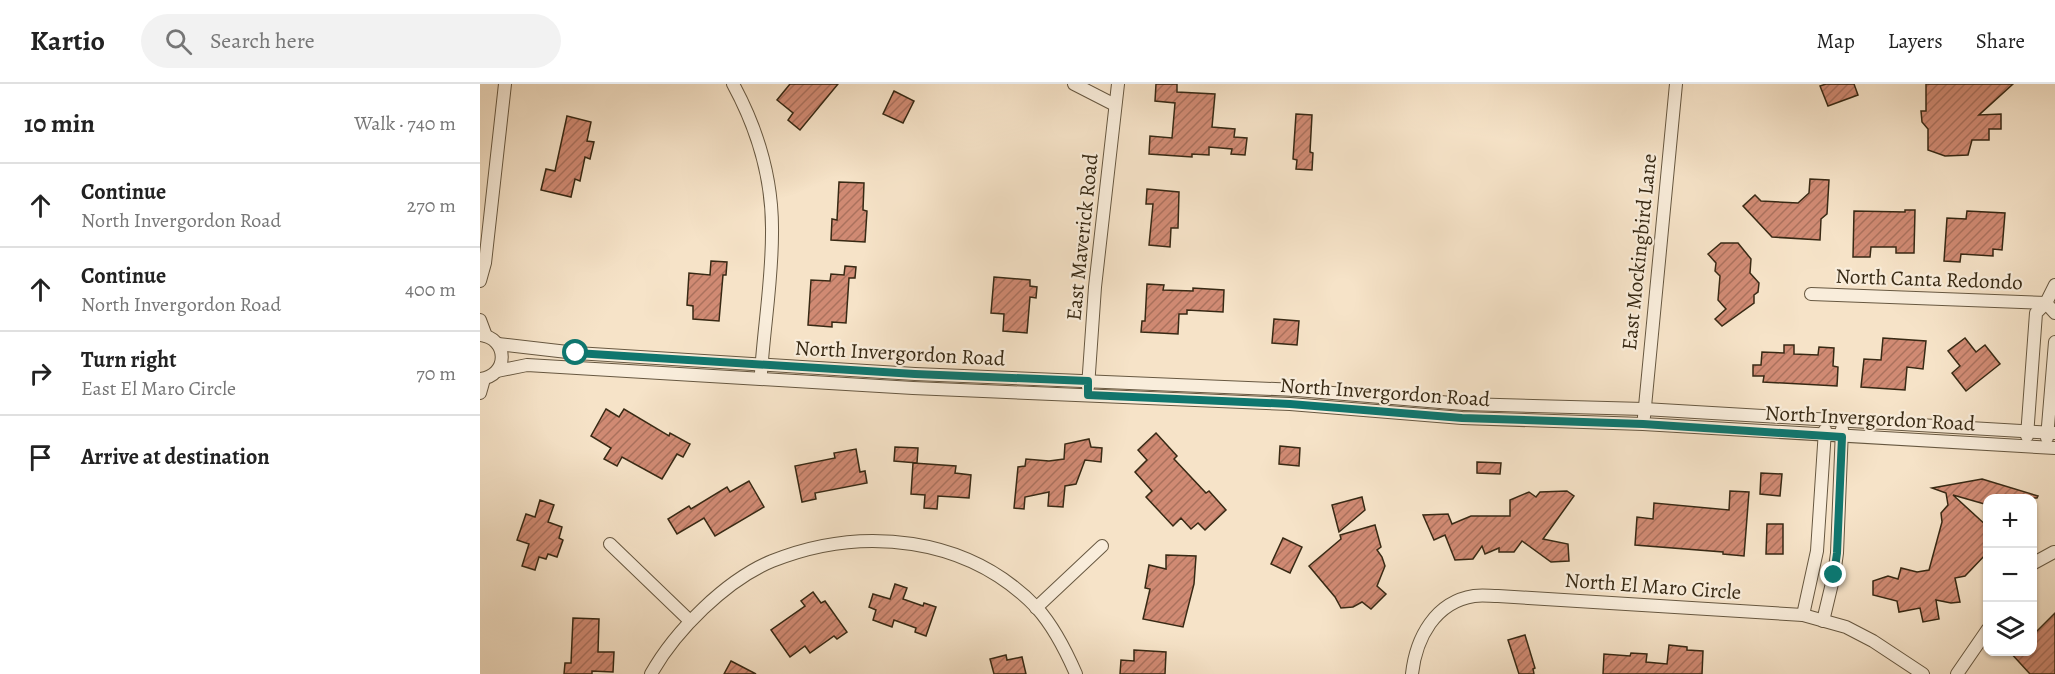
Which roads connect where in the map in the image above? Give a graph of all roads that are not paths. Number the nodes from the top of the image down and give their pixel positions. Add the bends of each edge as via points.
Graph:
1 (505, 84) edge
2 (733, 84) edge
3 (1074, 84) edge
4 (1118, 84) edge
5 (1676, 84) edge
6 (1115, 105) junction
7 (480, 281) edge
8 (2055, 285) edge
9 (1811, 294) dead end
10 (2046, 303) junction
11 (2055, 313) edge
12 (480, 320) edge
13 (483, 335) edge
14 (2055, 342) edge
15 (498, 344) junction
16 (761, 365) junction
17 (497, 371) junction
18 (482, 379) edge
19 (760, 380) junction
20 (1088, 381) junction
21 (480, 393) edge
22 (1088, 395) junction
23 (1644, 409) junction
24 (1826, 420) junction
25 (1843, 421) junction
26 (1643, 424) junction
27 (2027, 431) junction
28 (2051, 432) edge
29 (1824, 436) junction
30 (1842, 437) junction
31 (2026, 447) junction
32 (2050, 448) edge
33 (610, 544) dead end
34 (1102, 546) dead end
35 (2055, 552) edge
36 (2037, 561) edge
37 (1036, 608) junction
38 (1803, 615) junction
39 (690, 621) junction
40 (1823, 621) junction
41 (1983, 636) edge
42 (651, 674) edge
43 (1076, 674) edge
44 (1412, 674) edge
45 (1923, 674) edge
46 (1957, 674) edge

1 - 7 street
2 - 16 street via 756,135 770,195 772,234
3 - 6 street
4 - 6 street, East Maverick Road
5 - 23 street, East Mockingbird Lane
6 - 20 street, East Maverick Road
8 - 10 street
9 - 10 street, North Canta Redondo
10 - 11 street
10 - 27 street via 2036,313
12 - 13 street
13 - 15 street, North Invergordon Road
14 - 28 street
15 - 16 street, North Invergordon Road
15 - 17 street via 502,358
16 - 19 street
16 - 20 street, North Invergordon Road
17 - 18 street, North Invergordon Road
17 - 19 street, North Invergordon Road via 527,365
18 - 21 street
19 - 22 street, North Invergordon Road
20 - 22 street, East Maverick Road
20 - 23 street, North Invergordon Road via 1297,390 1464,404
22 - 26 street, North Invergordon Road via 1290,404 1462,418
23 - 24 street, North Invergordon Road
23 - 26 street, East Mockingbird Lane
24 - 25 street, North Invergordon Road
24 - 29 street
25 - 27 street, North Invergordon Road
25 - 30 street
26 - 29 street, North Invergordon Road
27 - 28 street, North Invergordon Road
27 - 31 street
28 - 32 street
29 - 30 street, North Invergordon Road
29 - 38 street via 1817,551
30 - 31 street, North Invergordon Road
30 - 40 street via 1837,553
31 - 32 street, North Invergordon Road
33 - 39 street
34 - 37 street
35 - 36 street
37 - 39 street via 1001,578 959,556 903,541 870,540 836,543 771,561 741,578
37 - 43 street via 1059,640
38 - 40 street, North El Maro Circle
38 - 44 street, North El Maro Circle via 1474,596 1450,604 1425,629 1414,654
39 - 42 street
40 - 45 street, North El Maro Circle via 1873,640
41 - 46 street

